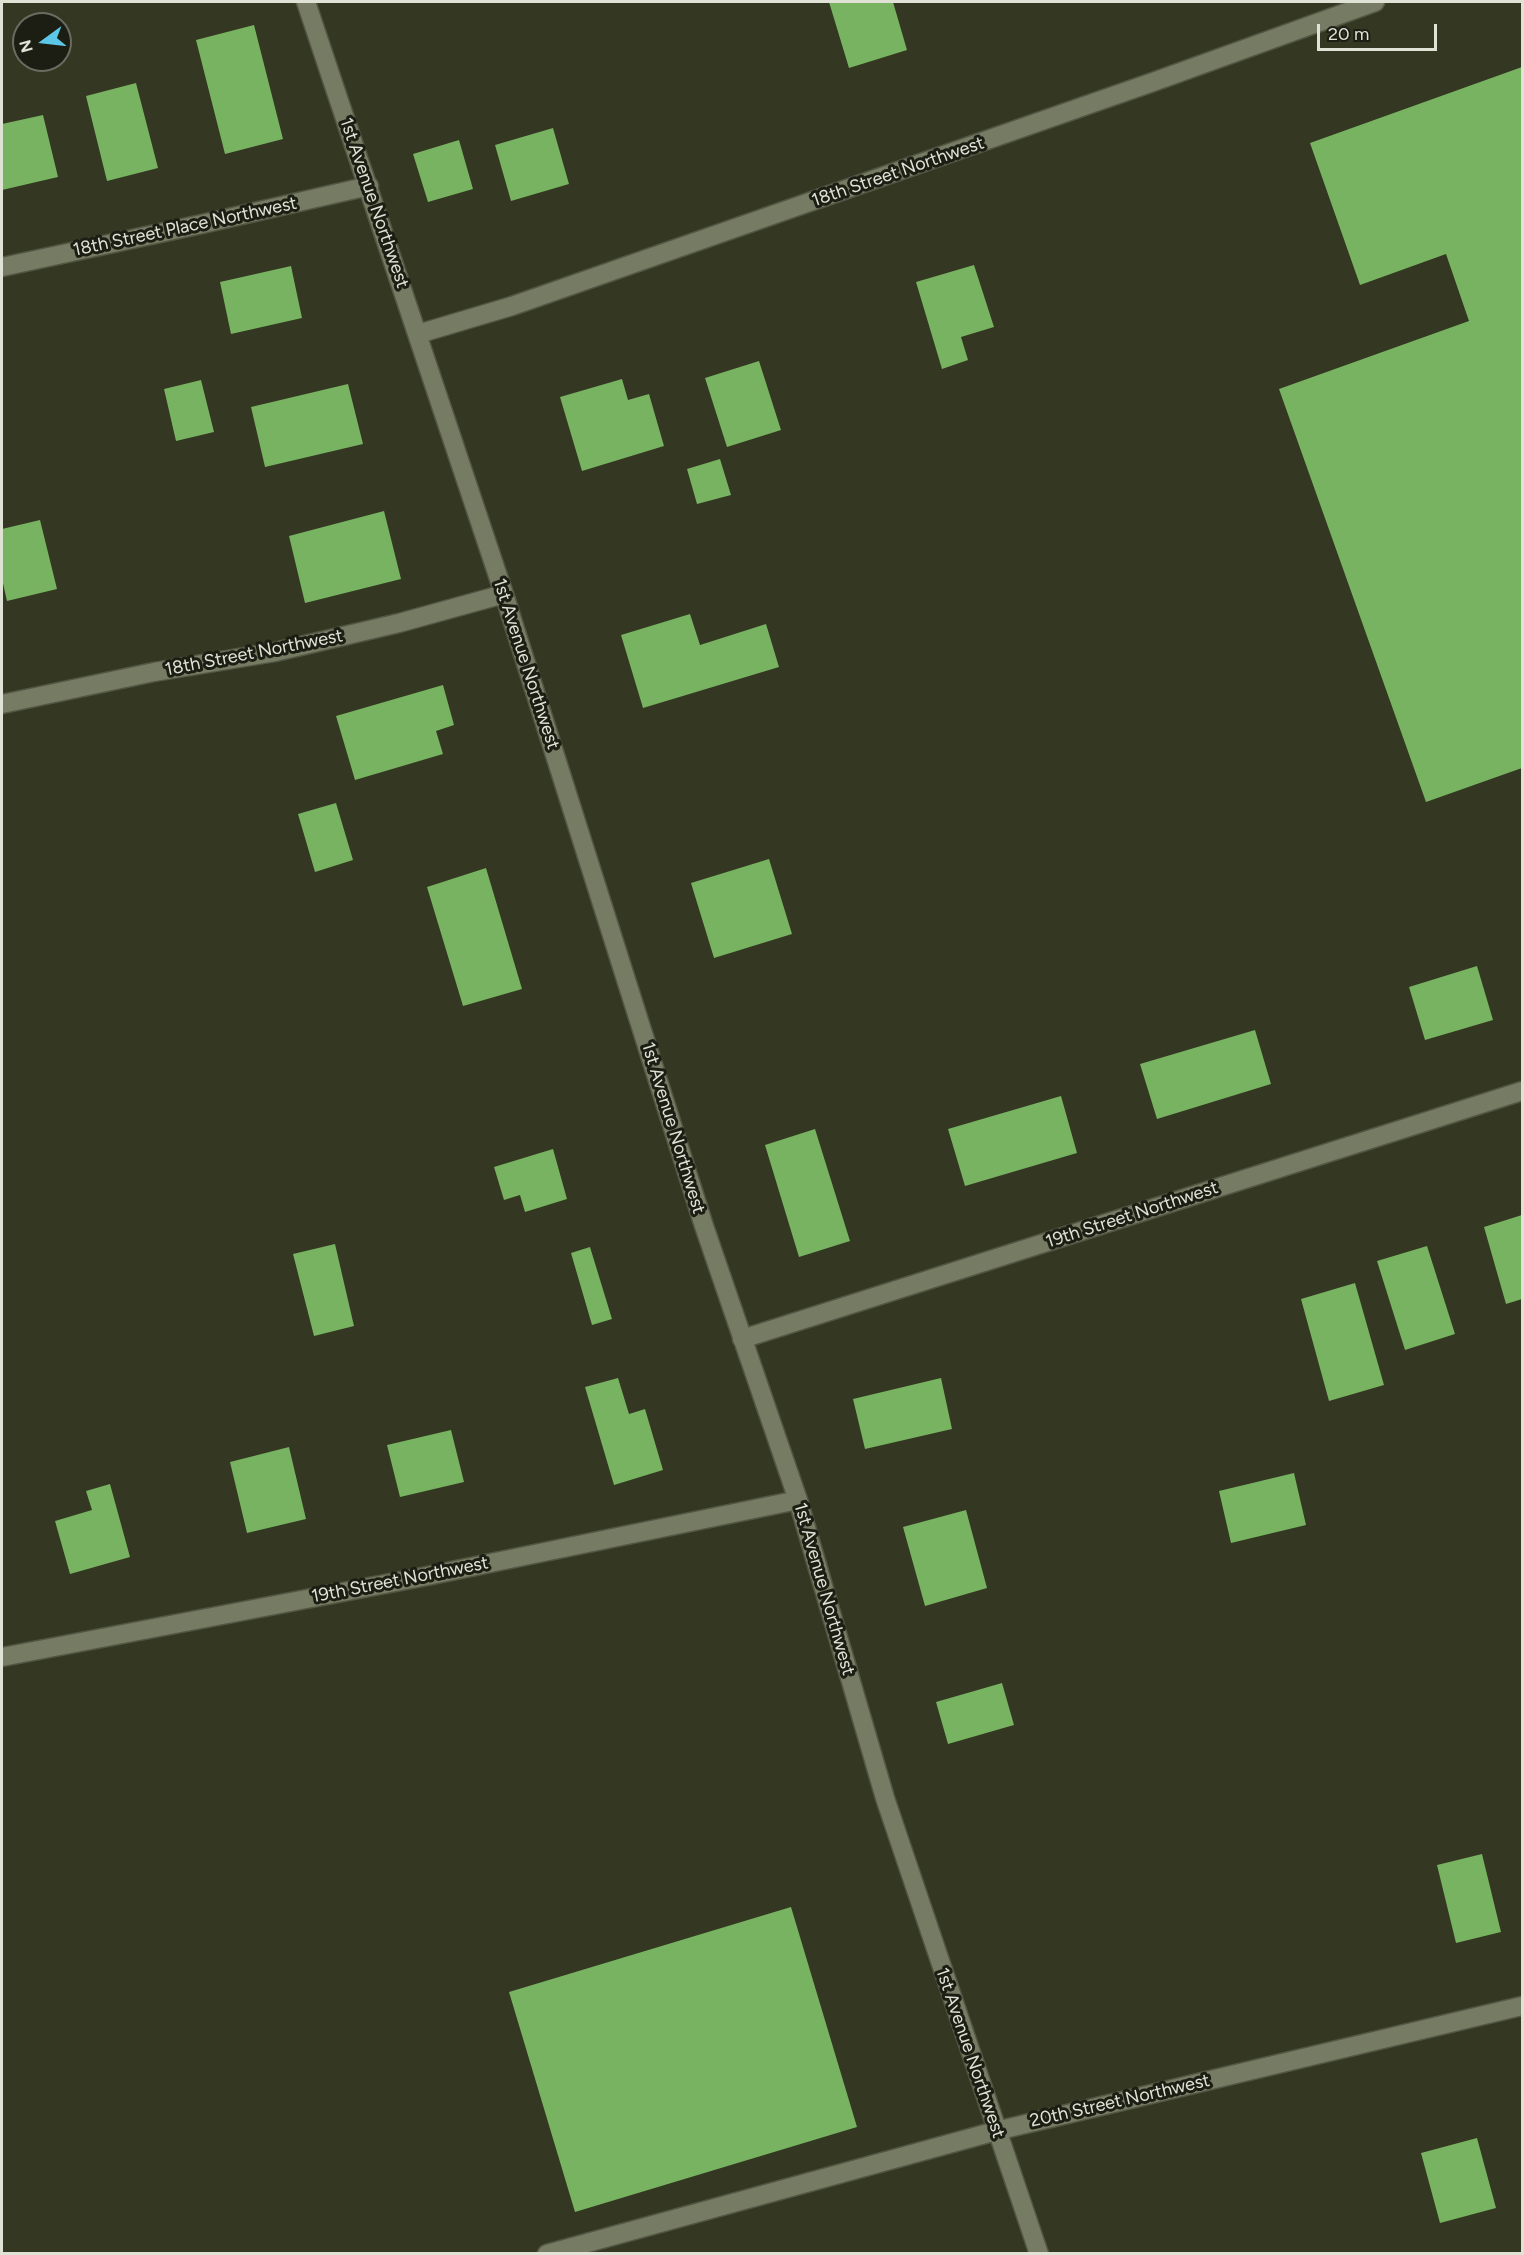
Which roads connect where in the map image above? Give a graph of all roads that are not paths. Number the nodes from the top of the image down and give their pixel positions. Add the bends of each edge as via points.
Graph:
1 (306, 2) edge
2 (1375, 2) edge
3 (369, 186) junction
4 (2, 267) edge
5 (418, 334) junction
6 (504, 594) junction
7 (2, 704) edge
8 (1522, 1091) edge
9 (742, 1339) junction
10 (798, 1500) junction
11 (2, 1657) edge
12 (1522, 2006) edge
13 (996, 2131) junction
14 (547, 2253) edge
15 (1039, 2253) edge

1 - 3 street, 1st Avenue Northwest
2 - 5 street, 18th Street Northwest via 535,299
3 - 4 street, 18th Street Place Northwest
3 - 5 street, 1st Avenue Northwest
5 - 6 street, 1st Avenue Northwest
6 - 7 street, 18th Street Northwest via 275,652
6 - 9 street, 1st Avenue Northwest
8 - 9 street, 19th Street Northwest
9 - 10 street, 1st Avenue Northwest
10 - 11 street, 19th Street Northwest
10 - 13 street, 1st Avenue Northwest via 885,1798
12 - 13 street, 20th Street Northwest
13 - 14 street, 20th Street Northwest
13 - 15 street, 1st Avenue Northwest

